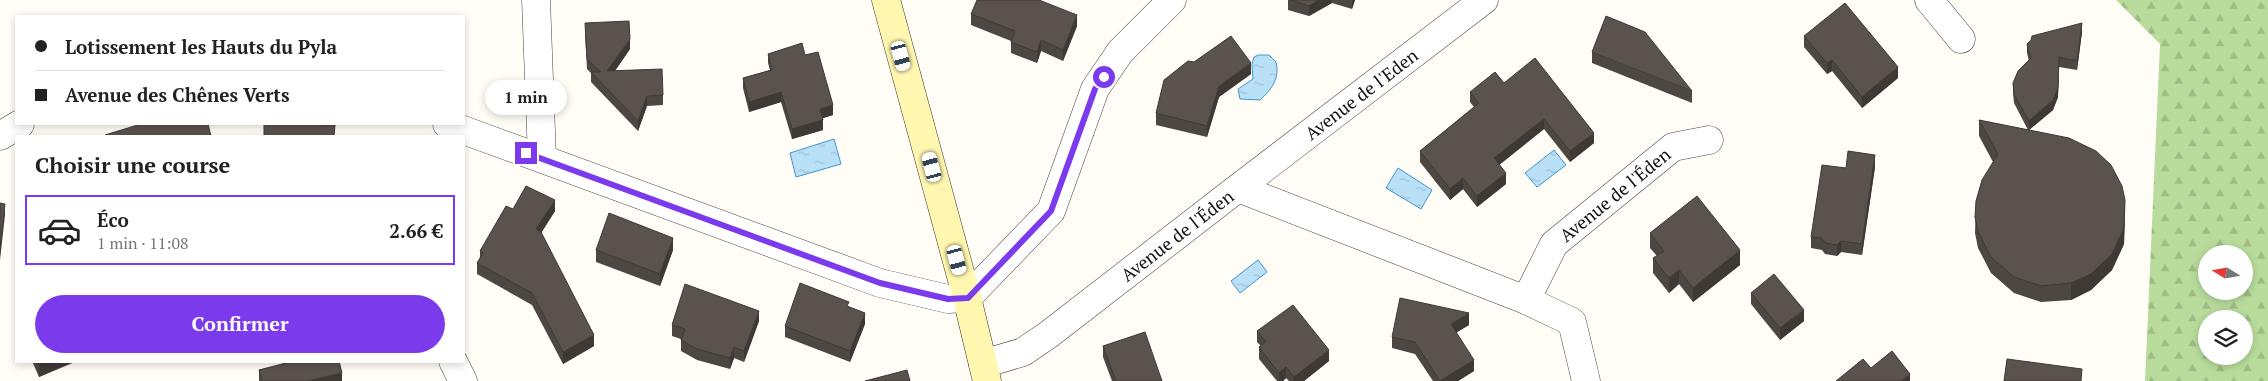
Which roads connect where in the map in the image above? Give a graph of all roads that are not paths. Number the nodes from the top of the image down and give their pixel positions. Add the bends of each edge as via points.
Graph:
1 (536, 0) edge
2 (886, 0) edge
3 (1172, 0) edge
4 (1484, 0) edge
5 (1929, 0) edge
6 (1961, 39) dead end
7 (18, 125) edge
8 (450, 125) edge
9 (0, 136) edge
10 (1708, 140) dead end
11 (542, 158) junction
12 (1238, 188) junction
13 (968, 298) junction
14 (1526, 300) junction
15 (454, 363) edge
16 (985, 373) edge
17 (463, 381) edge
18 (1586, 381) edge

1 - 11 street
2 - 13 main road
3 - 13 street via 1120,52 1095,89 1051,211
4 - 12 street, Avenue de l'Eden
5 - 6 street
7 - 9 street
8 - 11 street
10 - 14 street, Avenue de l'Éden via 1673,147 1554,244
11 - 13 street via 880,283 948,299
12 - 14 street, Avenue de l'Éden
12 - 16 street, Avenue de l'Éden via 1048,335
13 - 16 main road
14 - 18 street, Avenue de l'Éden via 1572,322
15 - 17 street

